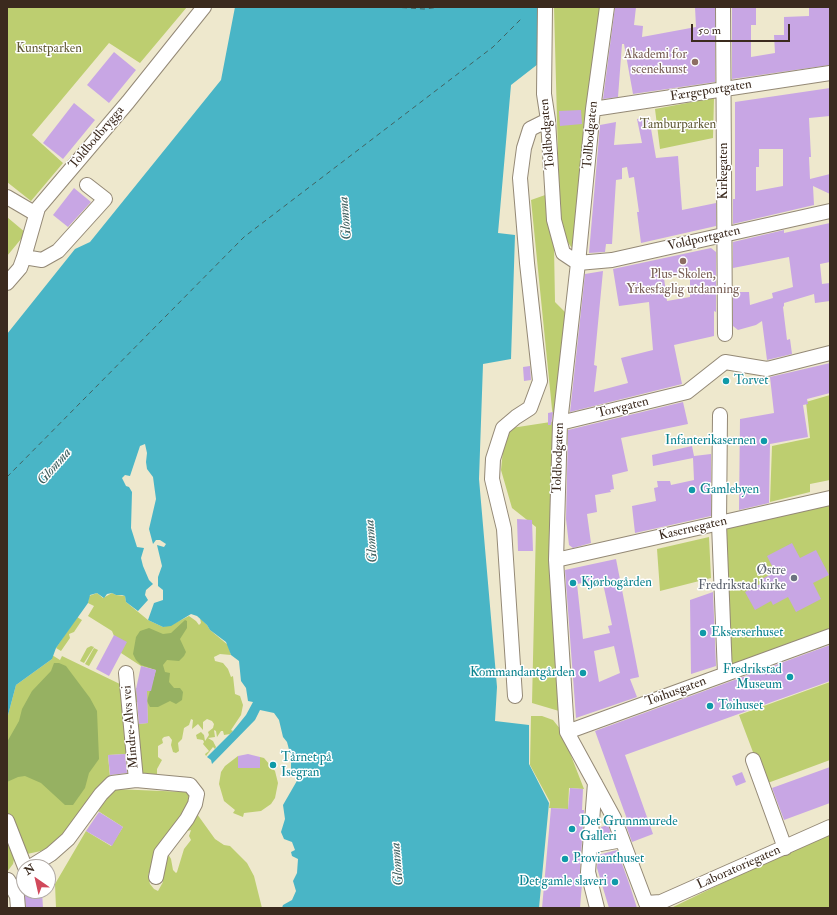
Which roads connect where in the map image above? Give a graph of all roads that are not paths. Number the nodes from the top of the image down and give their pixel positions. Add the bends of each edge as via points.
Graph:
1 (204, 7) edge
2 (545, 7) edge
3 (607, 7) edge
4 (723, 7) edge
5 (830, 73) edge
6 (724, 89) junction
7 (593, 109) junction
8 (547, 116) junction
9 (87, 185) dead end
10 (7, 197) edge
11 (830, 211) edge
12 (36, 214) junction
13 (725, 234) junction
14 (24, 257) junction
15 (578, 262) junction
16 (8, 282) edge
17 (725, 334) dead end
18 (830, 353) edge
19 (720, 415) dead end
20 (560, 423) junction
21 (830, 498) edge
22 (719, 524) junction
23 (556, 560) junction
24 (830, 636) edge
25 (126, 673) dead end
26 (725, 674) junction
27 (515, 696) dead end
28 (568, 732) junction
29 (753, 760) dead end
30 (136, 780) junction
31 (595, 783) junction
32 (7, 821) edge
33 (830, 827) edge
34 (622, 840) junction
35 (590, 846) junction
36 (785, 848) junction
37 (22, 859) edge
38 (43, 859) edge
39 (16, 875) edge
40 (156, 877) dead end
41 (7, 880) edge
42 (646, 903) joint
43 (18, 908) edge
44 (598, 908) edge

1 - 12 street, Toldbodbrygga via 38,208
2 - 8 street, Toldbodgaten via 544,94
3 - 7 street, Tollbodgaten
4 - 6 street, Kirkegaten
5 - 6 street, Færgeportgaten
6 - 7 street, Færgeportgaten
6 - 13 street, Kirkegaten
7 - 15 street, Tollbodgaten
8 - 15 street, Toldbodgaten via 554,220 558,240 562,253
8 - 27 street via 530,129 524,148 520,178 540,382 530,408 503,428 493,458 492,479 504,529
9 - 14 street via 105,199 58,251 42,260
10 - 12 street
11 - 13 street, Voldportgaten
12 - 14 street, Toldbodbrygga
13 - 15 street, Voldportgaten via 612,260
13 - 17 street, Kirkegaten
14 - 16 street, Toldbodbrygga via 20,268
15 - 20 street, Toldbodgaten
18 - 20 street, Torvgaten via 767,369 725,362 687,392
19 - 22 street
20 - 23 street, Toldbodgaten
21 - 22 street, Kasernegaten
22 - 23 street, Kasernegaten
22 - 26 street
23 - 28 street, Toldbodgaten
24 - 26 street, Tøihusgaten
25 - 30 street, Mindre-Alvs vei
26 - 28 street, Tøihusgaten
28 - 31 street, Toldbodgaten
29 - 36 street
30 - 38 street, Mindre-Alvs vei via 117,782 108,786 68,839
30 - 40 street, Mindre-Alvs vei via 187,784 193,787 197,794 190,814 161,853
31 - 34 street, Toldbodgaten via 614,818
31 - 35 street
32 - 37 street
33 - 36 street, Laboratoriegaten
34 - 35 street
34 - 42 street, Toldbodgaten
35 - 44 street via 588,872
36 - 42 street, Laboratoriegaten via 661,902
39 - 41 street
41 - 43 street via 17,896

